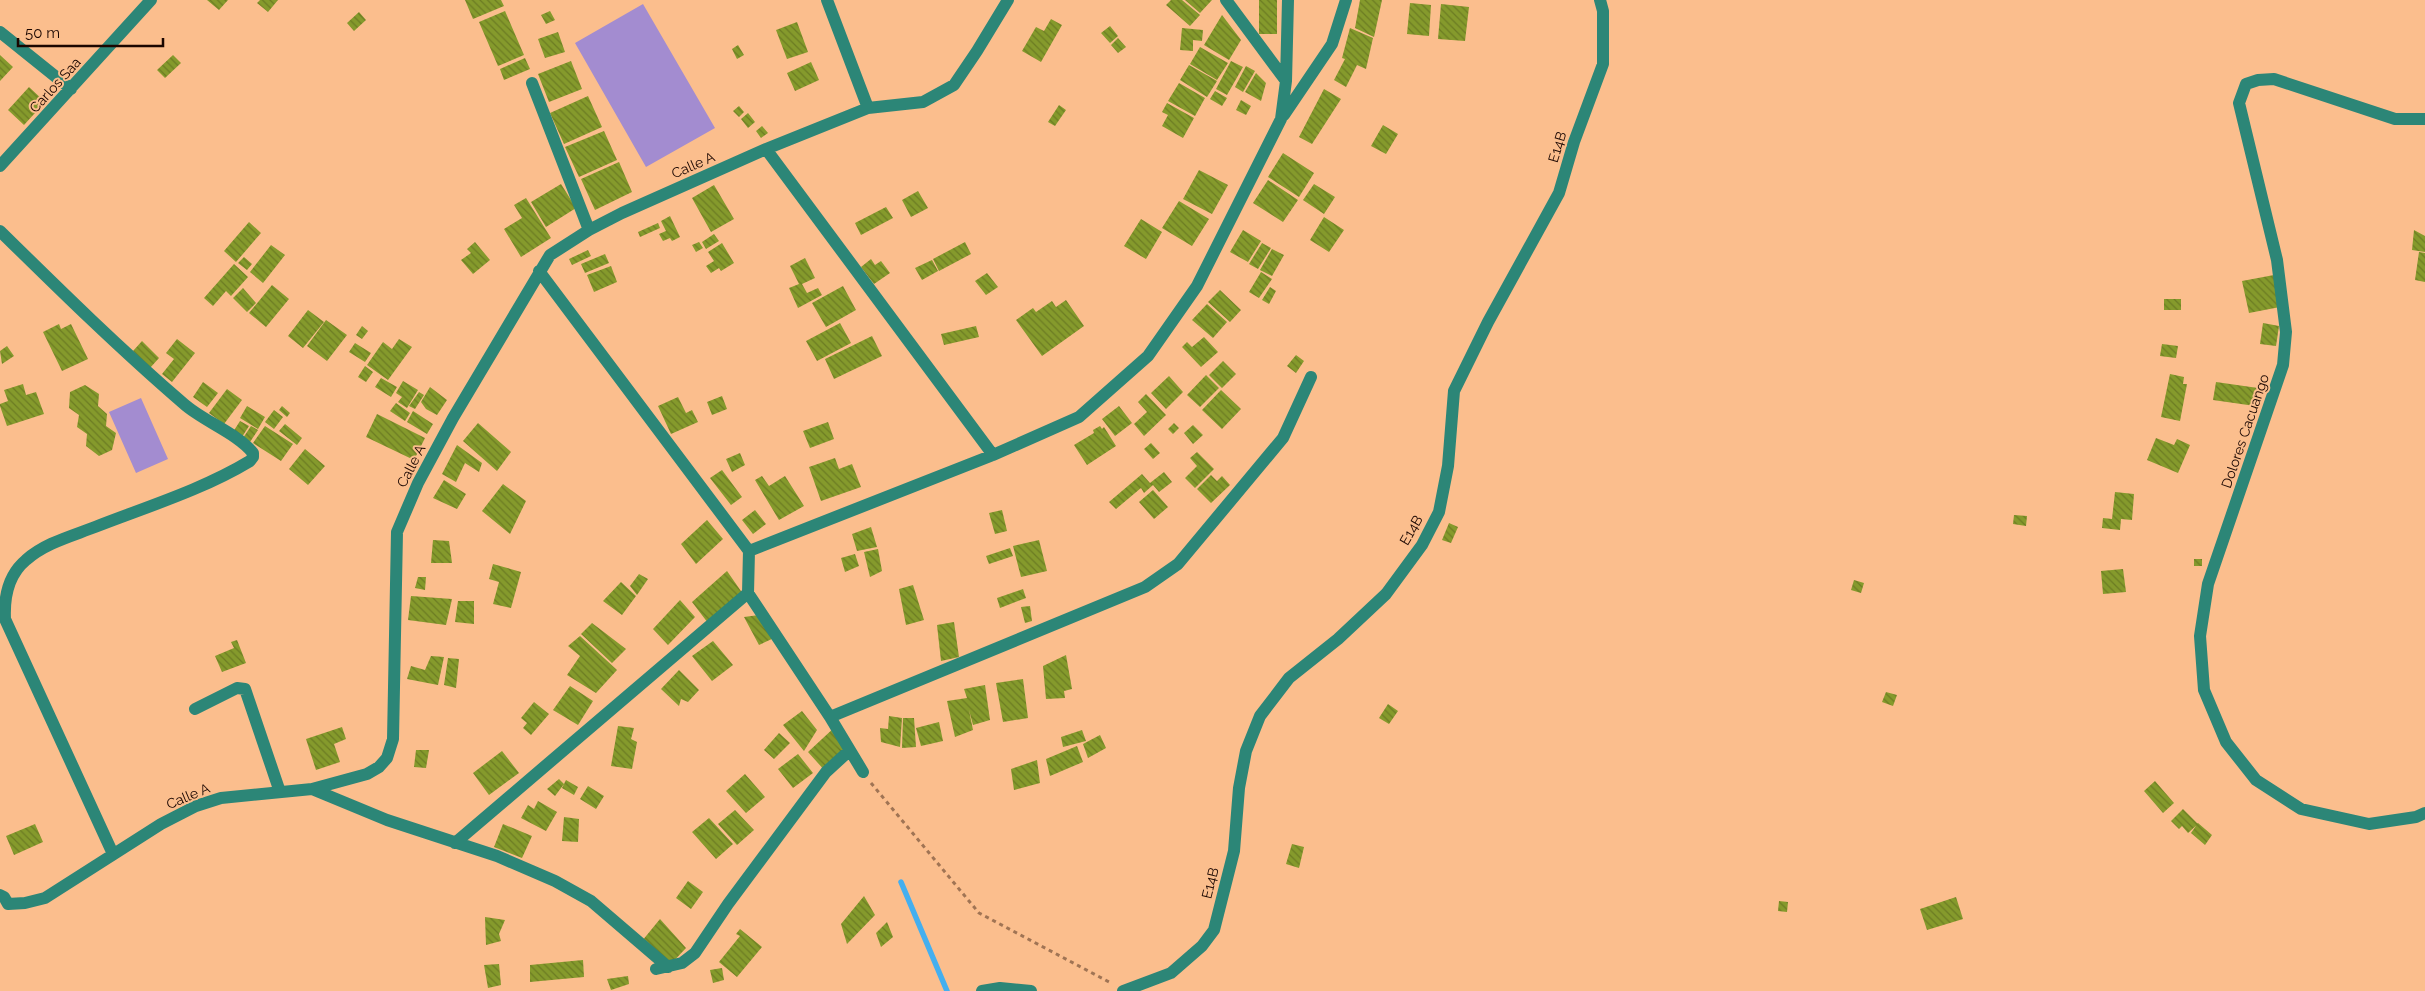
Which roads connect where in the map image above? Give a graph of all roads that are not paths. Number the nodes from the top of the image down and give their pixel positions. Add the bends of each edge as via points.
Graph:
1 (151, 0) edge
2 (826, 0) edge
3 (1008, 0) edge
4 (1226, 0) edge
5 (1288, 0) edge
6 (1346, 0) edge
7 (1600, 0) edge
8 (0, 32) edge
9 (1286, 81) junction
10 (532, 83) dead end
11 (71, 89) junction
12 (868, 108) junction
13 (1281, 119) junction
14 (2425, 119) edge
15 (766, 148) junction
16 (0, 166) edge
17 (588, 230) junction
18 (0, 231) edge
19 (539, 271) junction
20 (1311, 377) dead end
21 (993, 455) junction
22 (749, 551) junction
23 (748, 593) junction
24 (195, 709) dead end
25 (830, 717) junction
26 (849, 751) junction
27 (863, 772) road end
28 (312, 789) junction
29 (280, 792) junction
30 (2425, 813) edge
31 (455, 843) junction
32 (113, 854) junction
33 (2, 897) edge
34 (668, 967) junction
35 (656, 969) dead end
36 (1121, 989) edge
37 (982, 991) edge
38 (1031, 991) edge

1 - 11 street, Carlos Saa
2 - 12 street
3 - 12 street, Calle A via 954,85 923,102
4 - 9 street
5 - 9 street
6 - 13 street via 1332,44
7 - 36 street, E14B via 1604,11 1603,64 1559,193 1454,391 1448,466 1439,512 1422,545 1386,594 1338,639 1289,678 1260,716 1246,751 1234,851 1214,930 1202,946 1171,973
8 - 11 street
9 - 13 street
10 - 17 street
11 - 16 street, Carlos Saa
12 - 15 street, Calle A
13 - 21 street via 1197,286 1148,356 1079,418
14 - 30 street, Dolores Cacuango via 2395,119 2274,78 2246,84 2239,103 2277,260 2286,332 2283,365 2208,584 2200,636 2204,690 2226,742 2256,780 2301,809 2369,824
15 - 17 street, Calle A
15 - 21 street
17 - 19 street, Calle A via 550,255
18 - 32 street via 85,316 186,407 253,453 250,461 199,486 48,545 25,560 9,585 4,600 5,619
19 - 22 street
19 - 28 street, Calle A via 453,418 418,483 397,532 392,739 387,758 367,774
20 - 25 street via 1283,438 1222,514 1170,570 1145,587
21 - 22 street
22 - 23 street
23 - 25 street
23 - 31 street
24 - 29 street via 237,688 245,689
25 - 26 street
26 - 27 street
26 - 34 street via 826,772 695,953 682,963
28 - 29 street, Calle A
28 - 31 street via 387,820
29 - 32 street, Calle A via 221,798 196,806
31 - 34 street via 497,856 590,901
32 - 33 street, Calle A via 45,898 26,904 8,904
34 - 35 street
37 - 38 street via 1000,988

